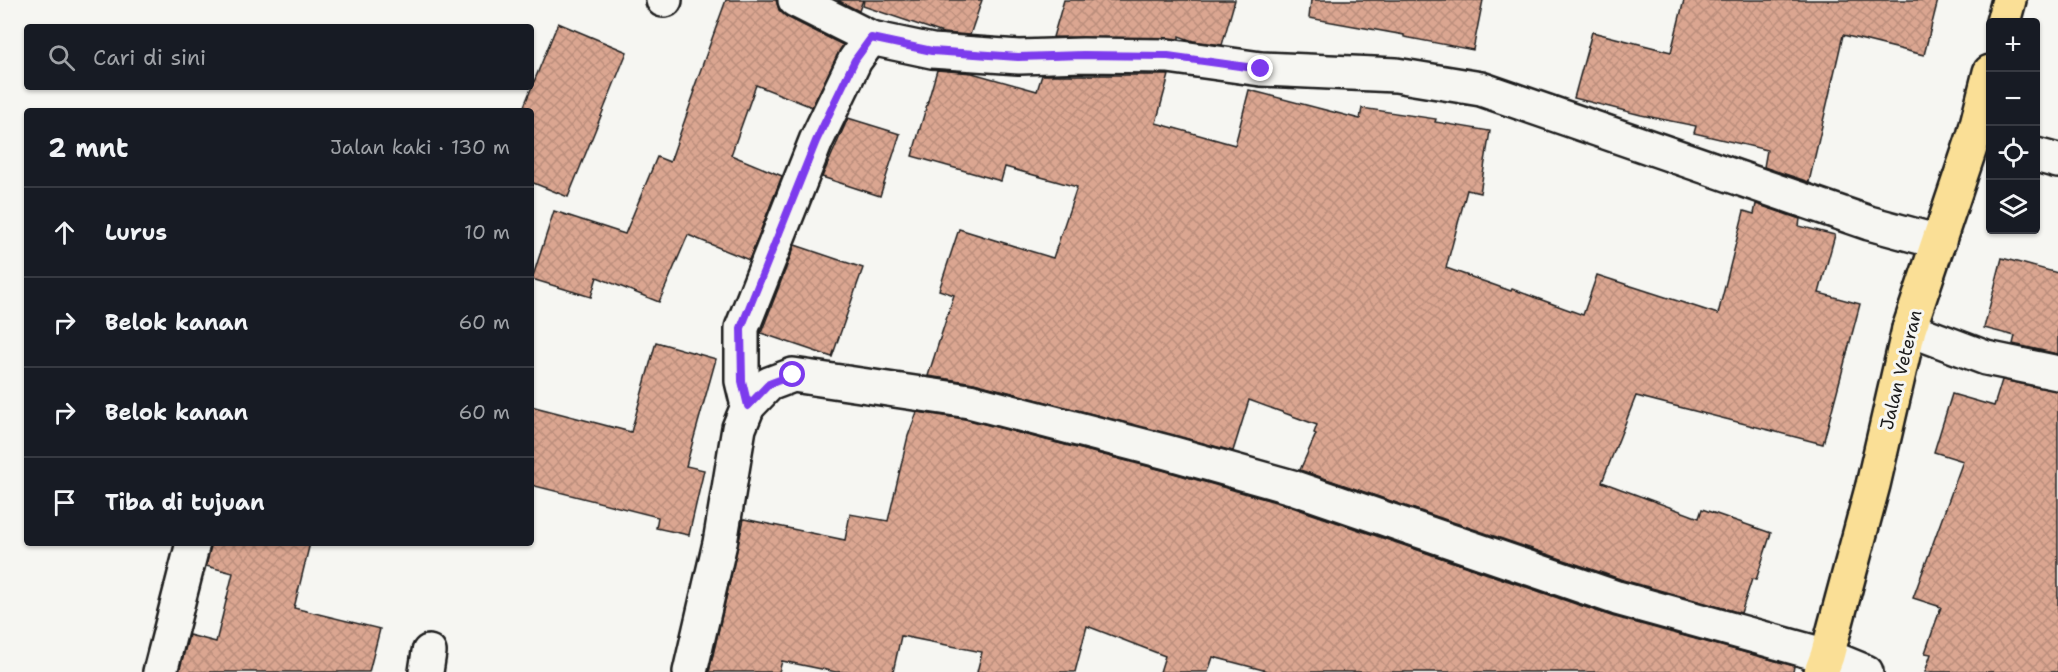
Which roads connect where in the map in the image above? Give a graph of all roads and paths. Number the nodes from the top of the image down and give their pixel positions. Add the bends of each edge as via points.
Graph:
1 (795, 0) edge
2 (2009, 0) edge
3 (2004, 18) edge
4 (871, 38) junction
5 (1986, 106) edge
6 (1982, 139) edge
7 (2040, 156) edge
8 (2058, 161) edge
9 (1939, 242) junction
10 (1909, 329) junction
11 (2058, 373) edge
12 (748, 406) junction
13 (192, 546) edge
14 (1824, 664) edge
15 (160, 672) edge
16 (690, 672) edge
17 (1866, 672) edge

1 - 4 street
2 - 3 highway
4 - 9 street via 932,51 1018,57 1168,56 1261,69 1396,75 1481,89 1869,223
4 - 12 street via 855,60 816,141 741,328 742,381
5 - 6 highway, Jalan Veteran
6 - 9 highway, Jalan Veteran
7 - 8 street
9 - 10 highway, Jalan Veteran
10 - 11 street via 1986,358
10 - 14 highway, Jalan Veteran via 1874,484
12 - 14 street via 769,384 793,375 969,402 1292,487
12 - 16 street via 739,428 720,543
13 - 15 street
14 - 17 street

